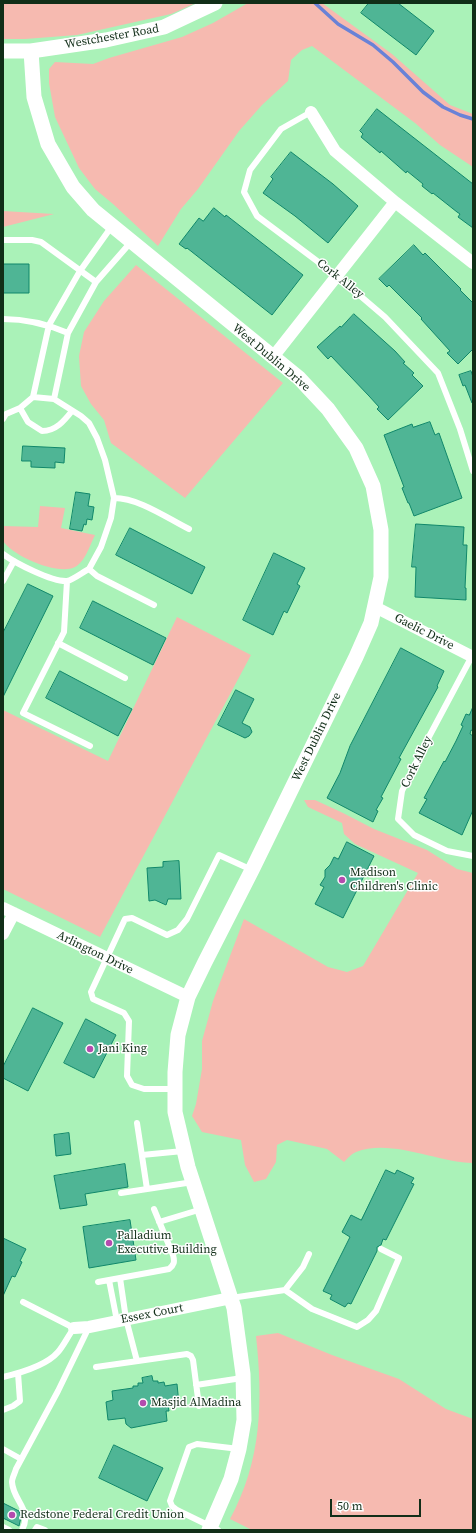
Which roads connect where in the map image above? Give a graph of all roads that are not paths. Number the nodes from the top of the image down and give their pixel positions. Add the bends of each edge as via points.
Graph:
1 (216, 3) edge
2 (3, 51) edge
3 (31, 51) junction
4 (311, 112) joint
5 (395, 202) junction
6 (112, 226) junction
7 (3, 240) edge
8 (131, 242) junction
9 (473, 263) edge
10 (80, 271) junction
11 (337, 276) junction
12 (96, 282) junction
13 (3, 319) edge
14 (49, 325) junction
15 (68, 333) junction
16 (273, 357) junction
17 (33, 397) junction
18 (54, 399) junction
19 (20, 408) junction
20 (72, 411) junction
21 (4, 415) edge
22 (473, 471) edge
23 (114, 498) junction
24 (189, 529) dead end
25 (3, 554) edge
26 (14, 561) junction
27 (89, 569) junction
28 (3, 581) edge
29 (67, 581) junction
30 (154, 605) dead end
31 (375, 607) junction
32 (58, 643) junction
33 (473, 656) edge
34 (125, 678) dead end
35 (90, 746) dead end
36 (473, 856) edge
37 (252, 870) junction
38 (8, 910) edge
39 (3, 934) edge
40 (106, 958) junction
41 (188, 997) junction
42 (175, 1089) junction
43 (137, 1123) dead end
44 (183, 1151) junction
45 (142, 1156) junction
46 (193, 1182) junction
47 (146, 1189) junction
48 (121, 1193) dead end
49 (154, 1209) dead end
50 (202, 1209) junction
51 (159, 1222) junction
52 (381, 1249) dead end
53 (310, 1254) dead end
54 (120, 1278) junction
55 (110, 1280) junction
56 (98, 1282) dead end
57 (285, 1290) junction
58 (231, 1298) junction
59 (23, 1302) dead end
60 (121, 1320) junction
61 (89, 1327) junction
62 (74, 1328) junction
63 (137, 1361) junction
64 (96, 1367) dead end
65 (18, 1374) junction
66 (3, 1377) edge
67 (244, 1378) junction
68 (196, 1385) junction
69 (199, 1406) dead end
70 (3, 1410) edge
71 (238, 1449) junction
72 (3, 1450) edge
73 (21, 1459) junction
74 (3, 1527) edge
75 (213, 1529) edge
76 (9, 1530) edge
77 (22, 1530) edge
78 (35, 1530) edge
79 (45, 1530) edge

1 - 3 street, Westchester Road via 164,27 106,40
2 - 3 street, Westchester Road
3 - 6 street, West Dublin Drive via 34,97 48,144 73,187 93,210
4 - 5 street via 335,151
4 - 11 lane, Cork Alley via 281,129 250,170 244,192 257,216
5 - 9 street
5 - 11 street
6 - 8 street, West Dublin Drive
6 - 10 lane
7 - 10 lane via 41,242
8 - 12 lane
8 - 16 street, West Dublin Drive
10 - 12 lane
10 - 14 lane
11 - 16 street
11 - 22 lane, Cork Alley via 385,316 438,373 460,428
12 - 15 lane
13 - 14 lane via 27,320
14 - 15 lane
14 - 17 lane
15 - 18 lane
16 - 31 street, West Dublin Drive via 299,378 328,409 356,448 373,486 381,530 381,578
17 - 18 lane
17 - 19 lane
18 - 20 lane
19 - 20 lane via 28,422 42,432 54,429
19 - 21 lane
20 - 23 lane via 89,423 97,438 106,460
23 - 24 lane via 134,501
23 - 27 lane via 111,518 101,548
25 - 26 lane
26 - 28 lane
26 - 29 lane via 51,578
27 - 29 lane
27 - 30 lane via 97,576
29 - 32 lane via 64,632
31 - 33 street, Gaelic Drive
31 - 37 street, West Dublin Drive via 356,657
32 - 34 lane
32 - 35 lane via 23,713
33 - 36 lane, Cork Alley via 402,791 398,819 414,835 447,851
37 - 40 lane via 219,855 187,919 178,930 167,935 132,918 125,920
37 - 41 street, West Dublin Drive
38 - 39 street
38 - 40 street, Arlington Drive
40 - 41 street, Arlington Drive
40 - 42 lane via 91,992 93,999 124,1013 129,1021 127,1076 132,1085 144,1090
41 - 42 street, West Dublin Drive via 178,1035
42 - 44 street, West Dublin Drive via 175,1112
43 - 45 lane
44 - 45 lane
44 - 46 street, West Dublin Drive
45 - 47 lane
46 - 47 lane
46 - 50 street, West Dublin Drive
47 - 48 lane
49 - 51 lane
50 - 51 lane
50 - 58 street, West Dublin Drive
51 - 54 lane via 175,1260 173,1265 169,1269
52 - 57 lane via 399,1258 376,1311 368,1320 357,1326 312,1309
53 - 57 lane
54 - 55 lane
54 - 60 lane
55 - 56 lane
55 - 60 lane
57 - 58 lane
58 - 60 street, Essex Court
58 - 67 street, West Dublin Drive
59 - 62 lane
60 - 61 street, Essex Court
60 - 63 lane
61 - 62 street, Essex Court
61 - 73 lane
62 - 65 lane via 57,1353 40,1365
63 - 64 lane
63 - 68 lane via 187,1354 193,1360
65 - 66 lane
65 - 70 lane via 20,1401
67 - 68 lane
67 - 71 street, West Dublin Drive via 244,1420
68 - 69 lane
71 - 75 street, West Dublin Drive via 231,1479
71 - 75 lane via 197,1444 189,1447 170,1501 177,1510
72 - 73 lane
73 - 77 lane via 12,1481 14,1492 25,1512 26,1520
74 - 76 lane
78 - 79 lane via 37,1526

